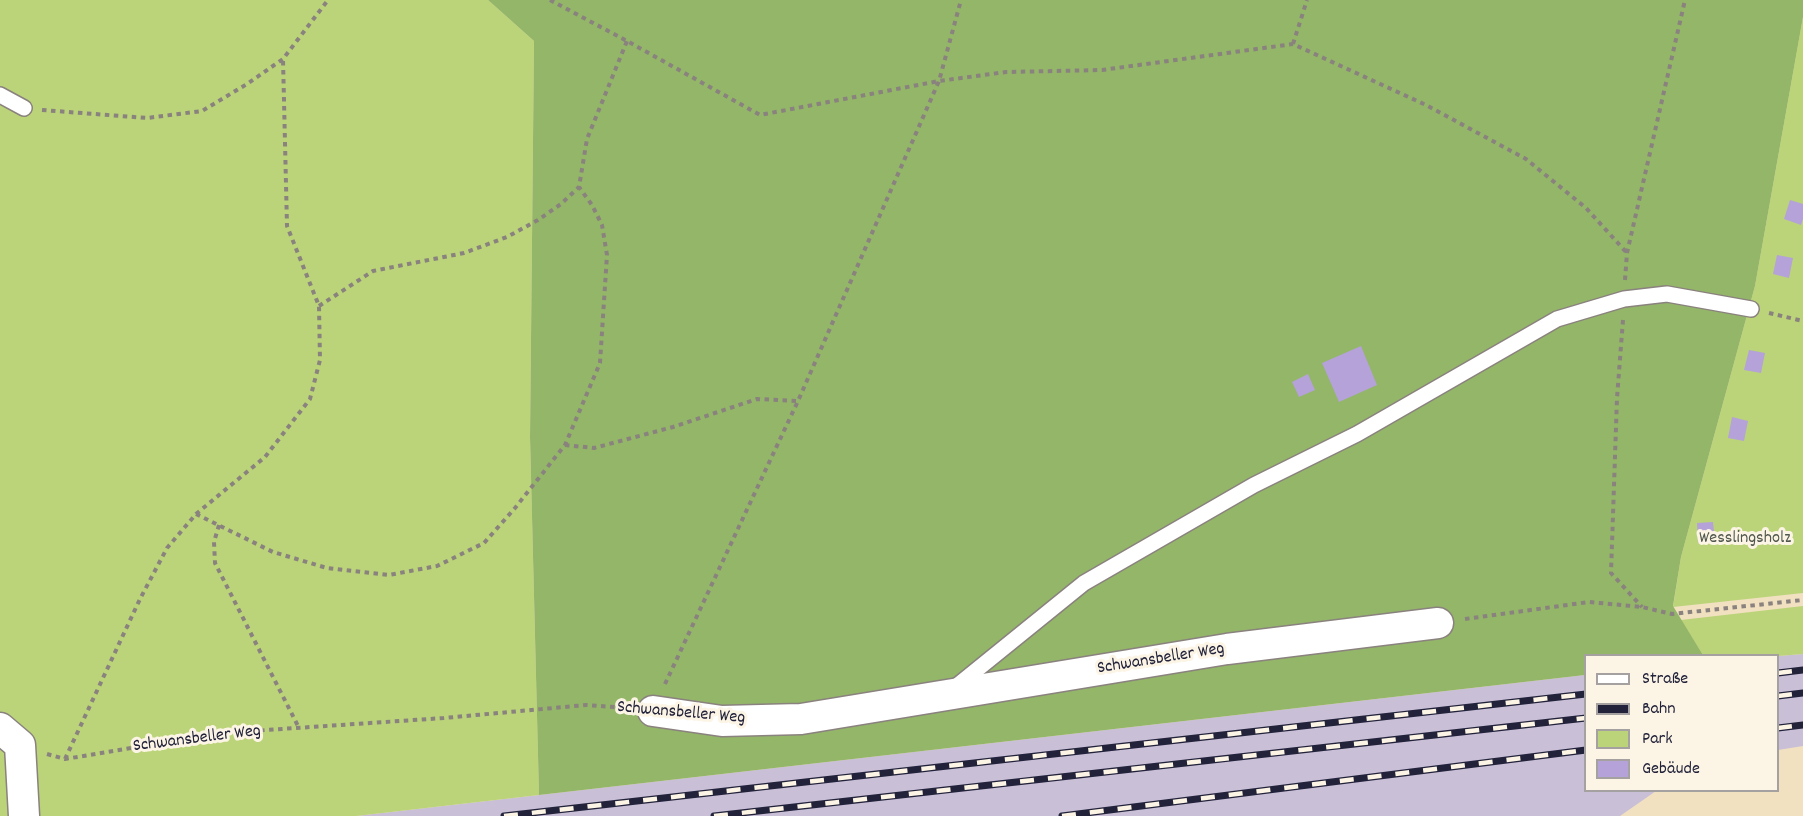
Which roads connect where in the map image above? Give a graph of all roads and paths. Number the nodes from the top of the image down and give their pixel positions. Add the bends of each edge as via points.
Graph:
1 (328, 0) edge
2 (550, 0) edge
3 (961, 0) edge
4 (1307, 0) edge
5 (627, 40) junction
6 (1293, 44) junction
7 (283, 59) junction
8 (939, 81) junction
9 (0, 95) edge
10 (24, 108) joint
11 (579, 187) junction
12 (1627, 253) dead end
13 (319, 306) junction
14 (1751, 309) joint
15 (1803, 321) edge
16 (798, 401) junction
17 (565, 445) junction
18 (196, 514) junction
19 (219, 525) junction
20 (1803, 600) edge
21 (1438, 623) joint
22 (946, 694) junction
23 (653, 711) junction
24 (299, 728) junction
25 (10, 737) edge
26 (65, 759) junction
27 (24, 816) edge

1 - 7 path
2 - 5 path
3 - 8 path
4 - 6 path
5 - 8 path via 760,115
5 - 11 path via 587,139
6 - 8 path via 1102,70 1006,72
6 - 12 path via 1426,105 1526,159 1586,208
7 - 10 path via 202,111 147,118
7 - 13 path via 287,226
8 - 16 path
9 - 10 lane
11 - 13 path via 538,220 507,237 464,253 373,272
11 - 17 path via 602,225 607,255 605,298 600,363
13 - 18 path via 320,360 310,399 265,457
14 - 15 path
14 - 22 lane via 1667,294 1624,299 1557,319 1357,434 1254,485 1084,584
16 - 17 path via 757,399 594,448
16 - 23 path
17 - 19 path via 484,543 437,566 390,575 327,568 273,552
18 - 19 path
18 - 26 path via 167,548
19 - 24 path via 214,542 216,562
20 - 21 path via 1672,614 1588,602
21 - 22 street, Schwansbeller Weg via 1227,649
22 - 23 street, Schwansbeller Weg via 801,719 722,721
23 - 24 path, Schwansbeller Weg via 586,705
24 - 26 path, Schwansbeller Weg via 222,733
25 - 26 path, Schwansbeller Weg
25 - 27 street

